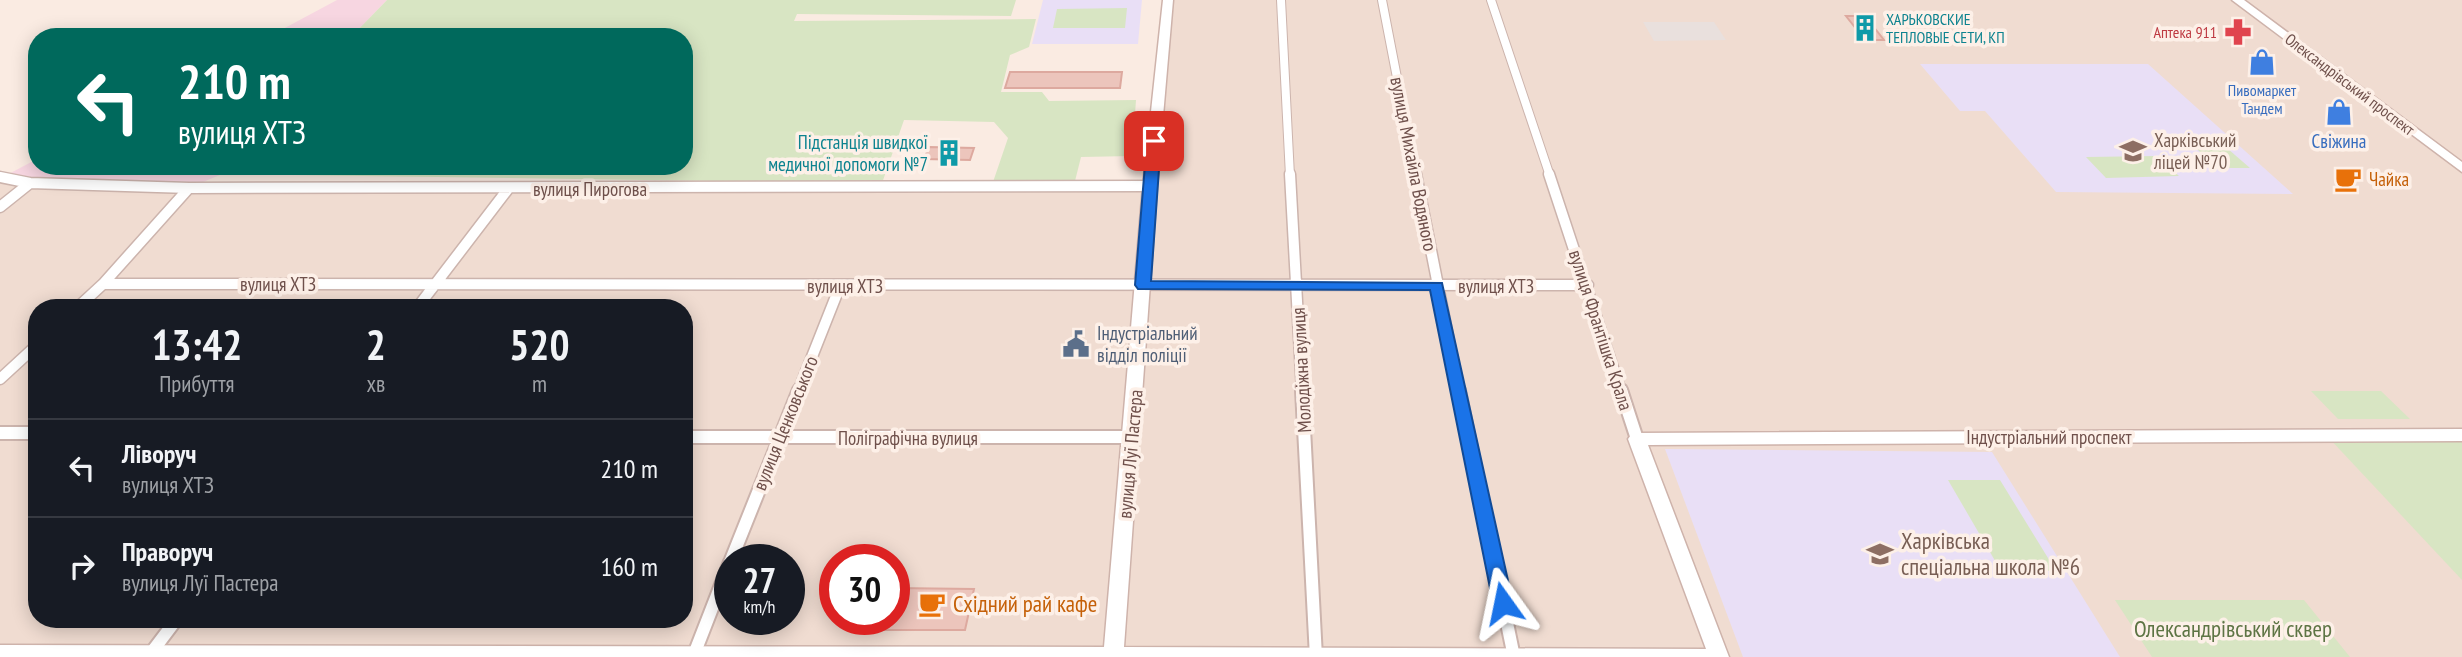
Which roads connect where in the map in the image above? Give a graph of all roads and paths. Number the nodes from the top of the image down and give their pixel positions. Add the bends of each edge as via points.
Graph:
1 (1168, 0) edge
2 (1281, 0) edge
3 (1382, 0) edge
4 (1491, 0) edge
5 (2237, 0) edge
6 (2462, 168) edge
7 (0, 177) edge
8 (30, 183) junction
9 (1150, 186) junction
10 (189, 188) junction
11 (508, 189) junction
12 (0, 207) edge
13 (103, 284) junction
14 (436, 284) junction
15 (1143, 285) junction
16 (1588, 285) junction
17 (840, 286) junction
18 (1296, 286) junction
19 (1437, 286) junction
20 (87, 299) edge
21 (424, 299) edge
22 (28, 353) edge
23 (0, 379) edge
24 (0, 433) edge
25 (28, 433) edge
26 (2462, 435) edge
27 (1132, 437) junction
28 (693, 438) edge
29 (778, 438) junction
30 (1637, 439) junction
31 (737, 544) edge
32 (714, 602) edge
33 (170, 628) edge
34 (0, 653) edge
35 (149, 655) edge
36 (291, 655) edge
37 (472, 655) edge
38 (693, 656) edge
39 (1113, 656) edge
40 (1316, 656) edge
41 (1514, 657) edge
42 (1719, 657) edge

1 - 9 street, вулиця Луї Пастера
2 - 18 street, Молодіжна вулиця
3 - 19 street, вулиця Михайла Водяного
4 - 16 street, вулиця Франтішка Крала
5 - 6 street, Олександрівський проспект
7 - 8 street, вулиця Пирогова
8 - 10 street, вулиця Пирогова
8 - 12 street
9 - 11 street, вулиця Пирогова
9 - 15 street, вулиця Луї Пастера
10 - 11 street, вулиця Пирогова
10 - 13 street
11 - 14 street
13 - 14 street, вулиця ХТЗ
13 - 20 street
14 - 17 street, вулиця ХТЗ
14 - 21 street
15 - 17 street, вулиця ХТЗ
15 - 18 street, вулиця ХТЗ
15 - 27 street, вулиця Луї Пастера
16 - 19 street, вулиця ХТЗ
16 - 30 street, вулиця Франтішка Крала
17 - 29 street, вулиця Ценковського
18 - 19 street, вулиця ХТЗ
18 - 40 street, Молодіжна вулиця
19 - 41 street, вулиця Михайла Водяного
22 - 23 street
24 - 25 street
26 - 30 street, Індустріальний проспект
27 - 29 street, Поліграфічна вулиця
27 - 39 street, вулиця Луї Пастера
28 - 29 street, Поліграфічна вулиця
29 - 31 street, вулиця Ценковського
30 - 42 street, вулиця Франтішка Крала
32 - 38 street, вулиця Ценковського
33 - 35 street
34 - 35 street
35 - 36 street
36 - 37 street
37 - 38 street
38 - 39 street
39 - 40 street
40 - 41 street
41 - 42 street

